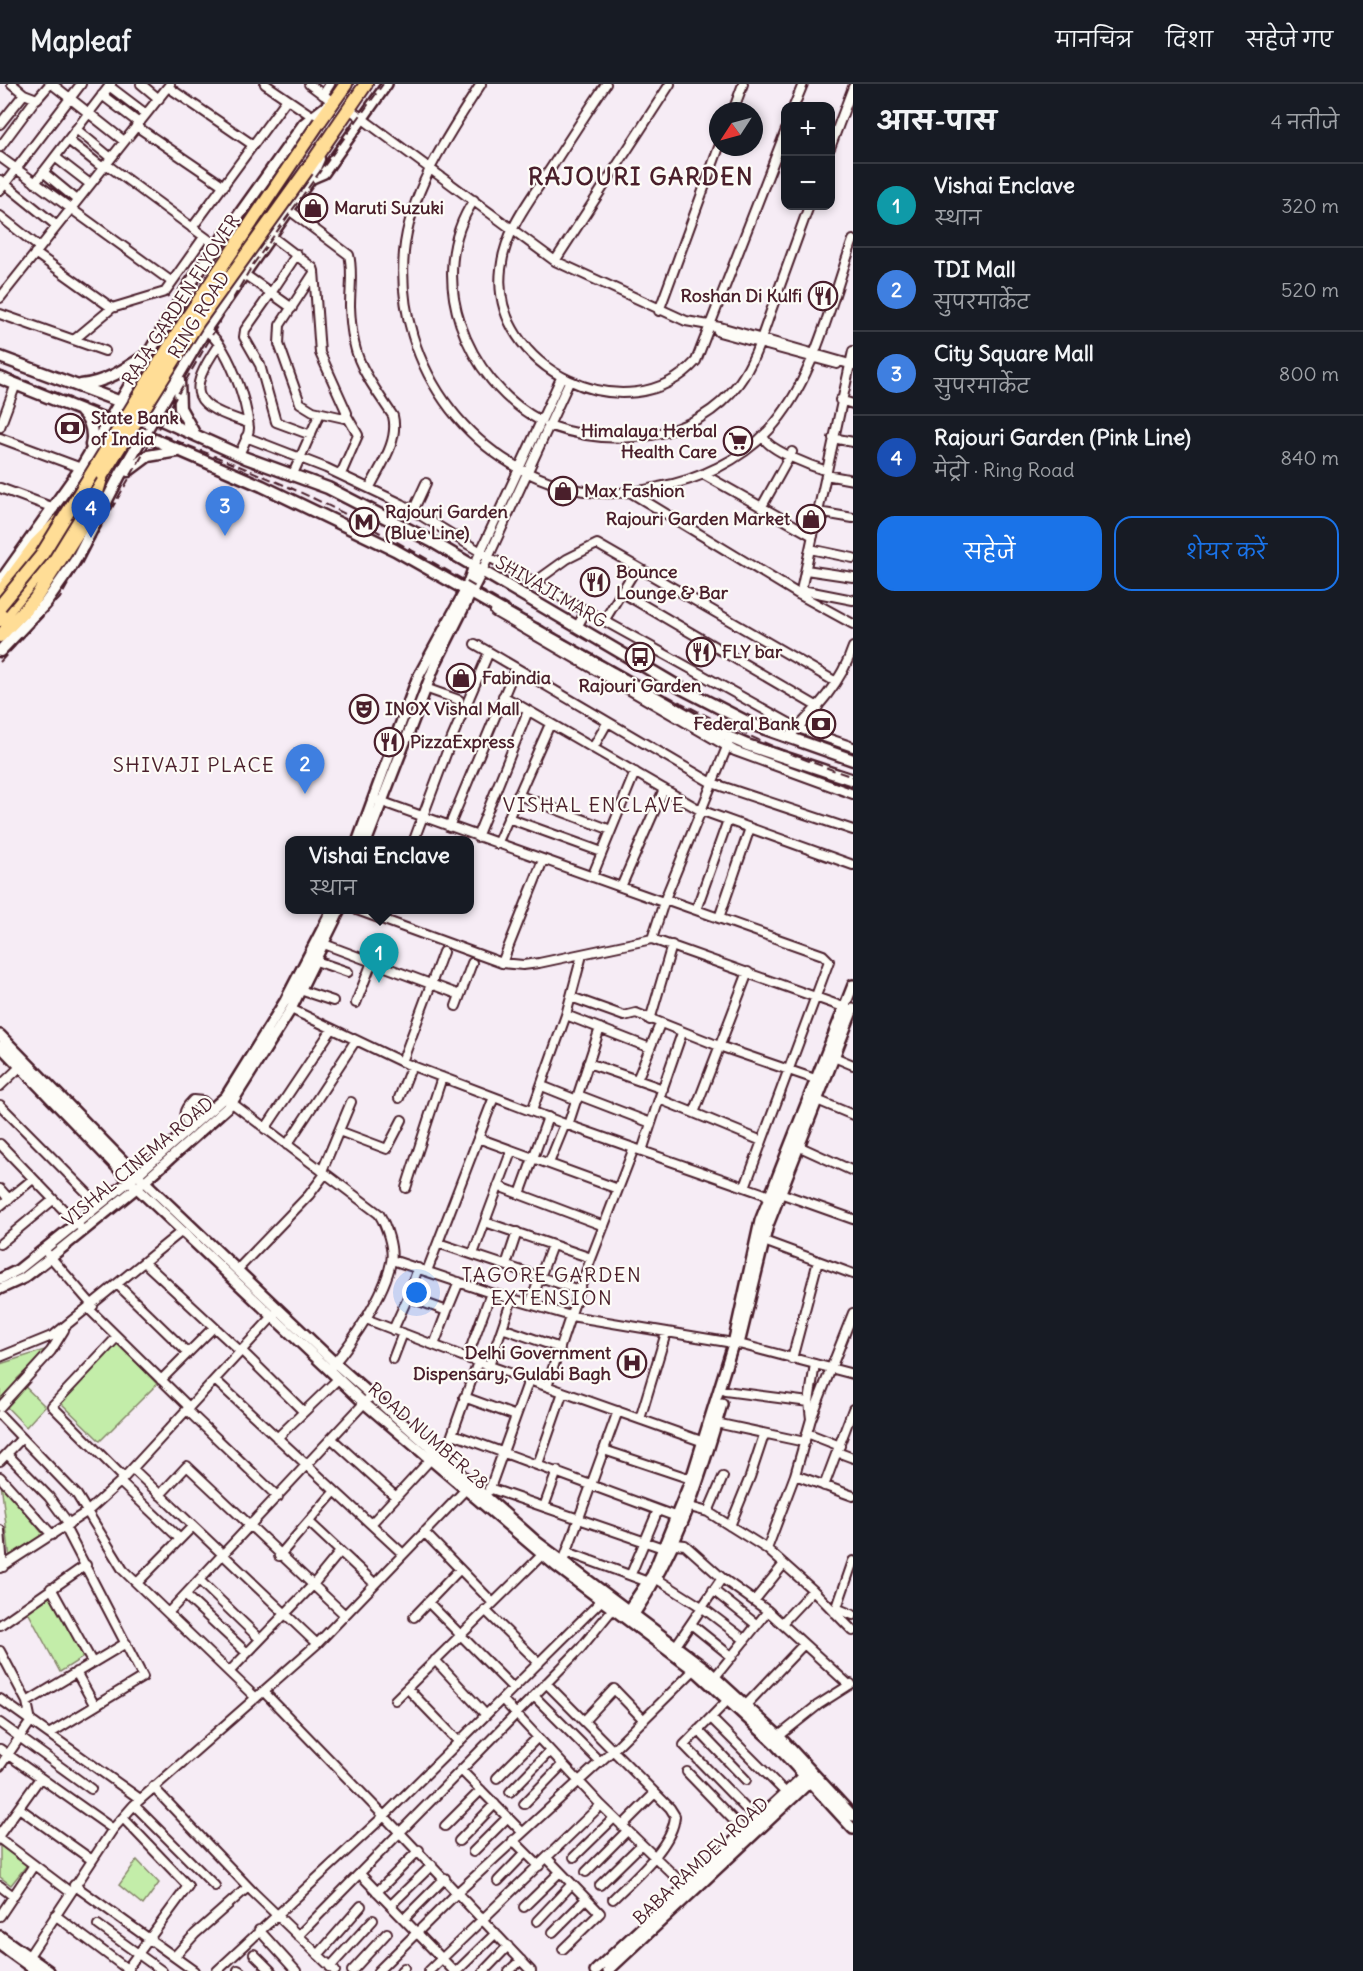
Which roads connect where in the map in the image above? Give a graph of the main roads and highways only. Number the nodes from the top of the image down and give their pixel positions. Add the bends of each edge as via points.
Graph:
1 (346, 84) edge
2 (366, 84) edge
3 (316, 119) junction
4 (309, 175) junction
5 (173, 310) junction
6 (205, 330) junction
7 (150, 353) junction
8 (0, 357) edge
9 (0, 378) edge
10 (180, 378) junction
11 (78, 385) junction
12 (121, 402) junction
13 (80, 409) junction
14 (155, 417) junction
15 (108, 420) junction
16 (145, 435) junction
17 (195, 435) junction
18 (182, 451) junction
19 (89, 454) junction
20 (102, 475) junction
21 (117, 482) junction
22 (69, 512) junction
23 (0, 582) edge
24 (0, 593) edge
25 (0, 606) edge
26 (0, 620) edge
27 (0, 636) edge
28 (0, 651) edge
29 (853, 760) edge
30 (853, 780) edge

1 - 3 main road, RAJA GARDEN FLYOVER via 328,98
2 - 4 main road, RAJA GARDEN FLYOVER via 324,144
3 - 5 main road, RING ROAD via 217,246
3 - 22 main road, RAJA GARDEN FLYOVER, bridge via 189,315
4 - 6 main road, RING ROAD
4 - 20 main road, RAJA GARDEN FLYOVER, bridge via 198,322
5 - 6 main road via 173,321 181,333 193,336
5 - 7 main road, RING ROAD
6 - 10 main road, RING ROAD
7 - 11 main road via 112,378
7 - 12 main road, RING ROAD
8 - 11 main road, SHIVAJI MARG
9 - 13 main road
10 - 14 main road, RING ROAD
10 - 17 main road via 180,408
11 - 12 main road, SHIVAJI MARG
12 - 14 main road, SHIVAJI MARG
12 - 15 main road, RING ROAD
13 - 15 main road
13 - 19 main road via 90,422 93,437
14 - 16 main road, RING ROAD
14 - 17 main road, SHIVAJI MARG
15 - 16 main road
15 - 19 main road, RING ROAD
16 - 18 main road
16 - 21 main road, RING ROAD
17 - 29 main road, SHIVAJI MARG via 328,488 474,566 681,688 751,724
18 - 21 main road via 148,456
18 - 30 main road via 395,550 728,742
19 - 23 main road, RING ROAD
20 - 26 main road, RAJA GARDEN FLYOVER via 48,562
20 - 27 main road via 92,510 35,599
21 - 28 main road, RING ROAD via 76,560 45,604
22 - 24 main road, bridge via 36,544
22 - 25 main road, RAJA GARDEN FLYOVER, bridge via 41,556

